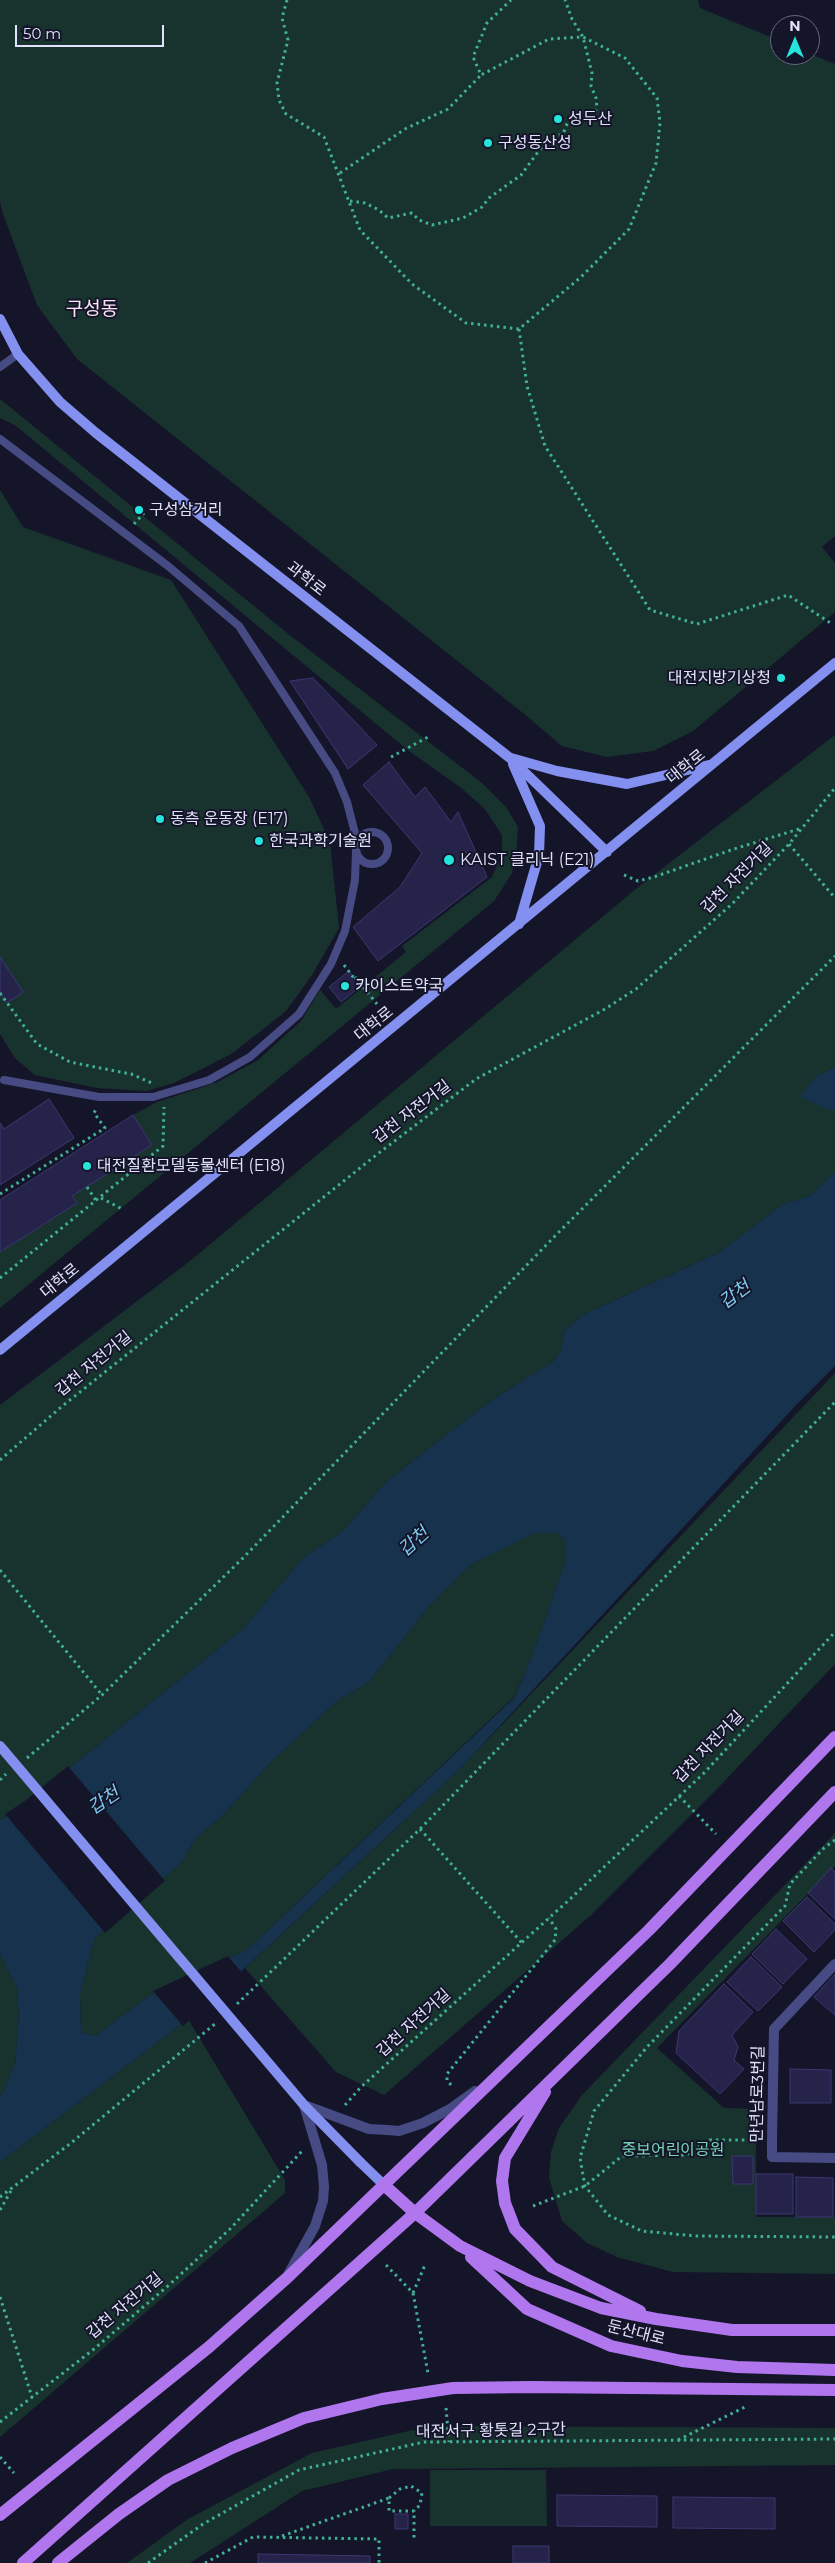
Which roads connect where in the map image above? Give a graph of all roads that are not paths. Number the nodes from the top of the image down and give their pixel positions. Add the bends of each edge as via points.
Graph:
1 (0, 319) edge
2 (18, 354) junction
3 (0, 367) edge
4 (0, 440) edge
5 (835, 663) edge
6 (510, 758) junction
7 (713, 765) junction
8 (357, 841) junction
9 (356, 852) junction
10 (607, 852) junction
11 (520, 924) junction
12 (1, 1079) edge
13 (0, 1350) edge
14 (835, 1737) edge
15 (0, 1746) edge
16 (835, 1792) edge
17 (835, 1964) edge
18 (498, 2075) junction
19 (555, 2076) junction
20 (304, 2105) junction
21 (835, 2158) edge
22 (384, 2186) junction
23 (415, 2213) junction
24 (460, 2246) junction
25 (288, 2276) junction
26 (656, 2319) junction
27 (835, 2330) edge
28 (835, 2370) edge
29 (835, 2390) edge
30 (0, 2515) edge
31 (23, 2563) edge
32 (58, 2563) edge

1 - 2 main road, 과학로
2 - 3 lane
2 - 6 main road, 과학로 via 60,402 96,434
4 - 8 lane via 168,566 239,626 335,773
5 - 7 main road, 대학로
6 - 7 main road via 627,784
6 - 10 main road, 과학로
6 - 11 main road via 540,826 539,855
7 - 10 main road, 대학로
8 - 9 lane
8 - 9 lane via 364,833 374,831 387,841 388,852 382,861 372,864 362,861
9 - 12 lane via 355,880 345,931 331,964 299,1014 250,1057 209,1080 153,1097 100,1097
10 - 11 main road, 대학로
11 - 13 main road, 대학로
14 - 18 main road via 649,1930
15 - 20 main road, bridge
16 - 19 main road via 670,1964
17 - 21 street, 만년남로3번길 via 774,2029 772,2140 772,2157
18 - 20 street, bridge via 450,2109 399,2131 369,2129
18 - 22 main road
19 - 23 main road
19 - 26 main road via 505,2158 502,2181 505,2203 515,2229 552,2267
20 - 22 main road, bridge
20 - 25 street, bridge via 322,2165 323,2201 315,2226
22 - 23 main road, 둔산대로
22 - 25 main road
23 - 24 main road, 둔산대로
23 - 31 main road
24 - 26 main road, 둔산대로 via 530,2281 601,2308
24 - 28 main road, 둔산대로 via 527,2309 611,2346 682,2361 737,2367
25 - 30 main road via 209,2347
26 - 27 main road, 둔산대로 via 732,2330
29 - 32 main road via 453,2388 382,2399 304,2418 232,2448 168,2480

